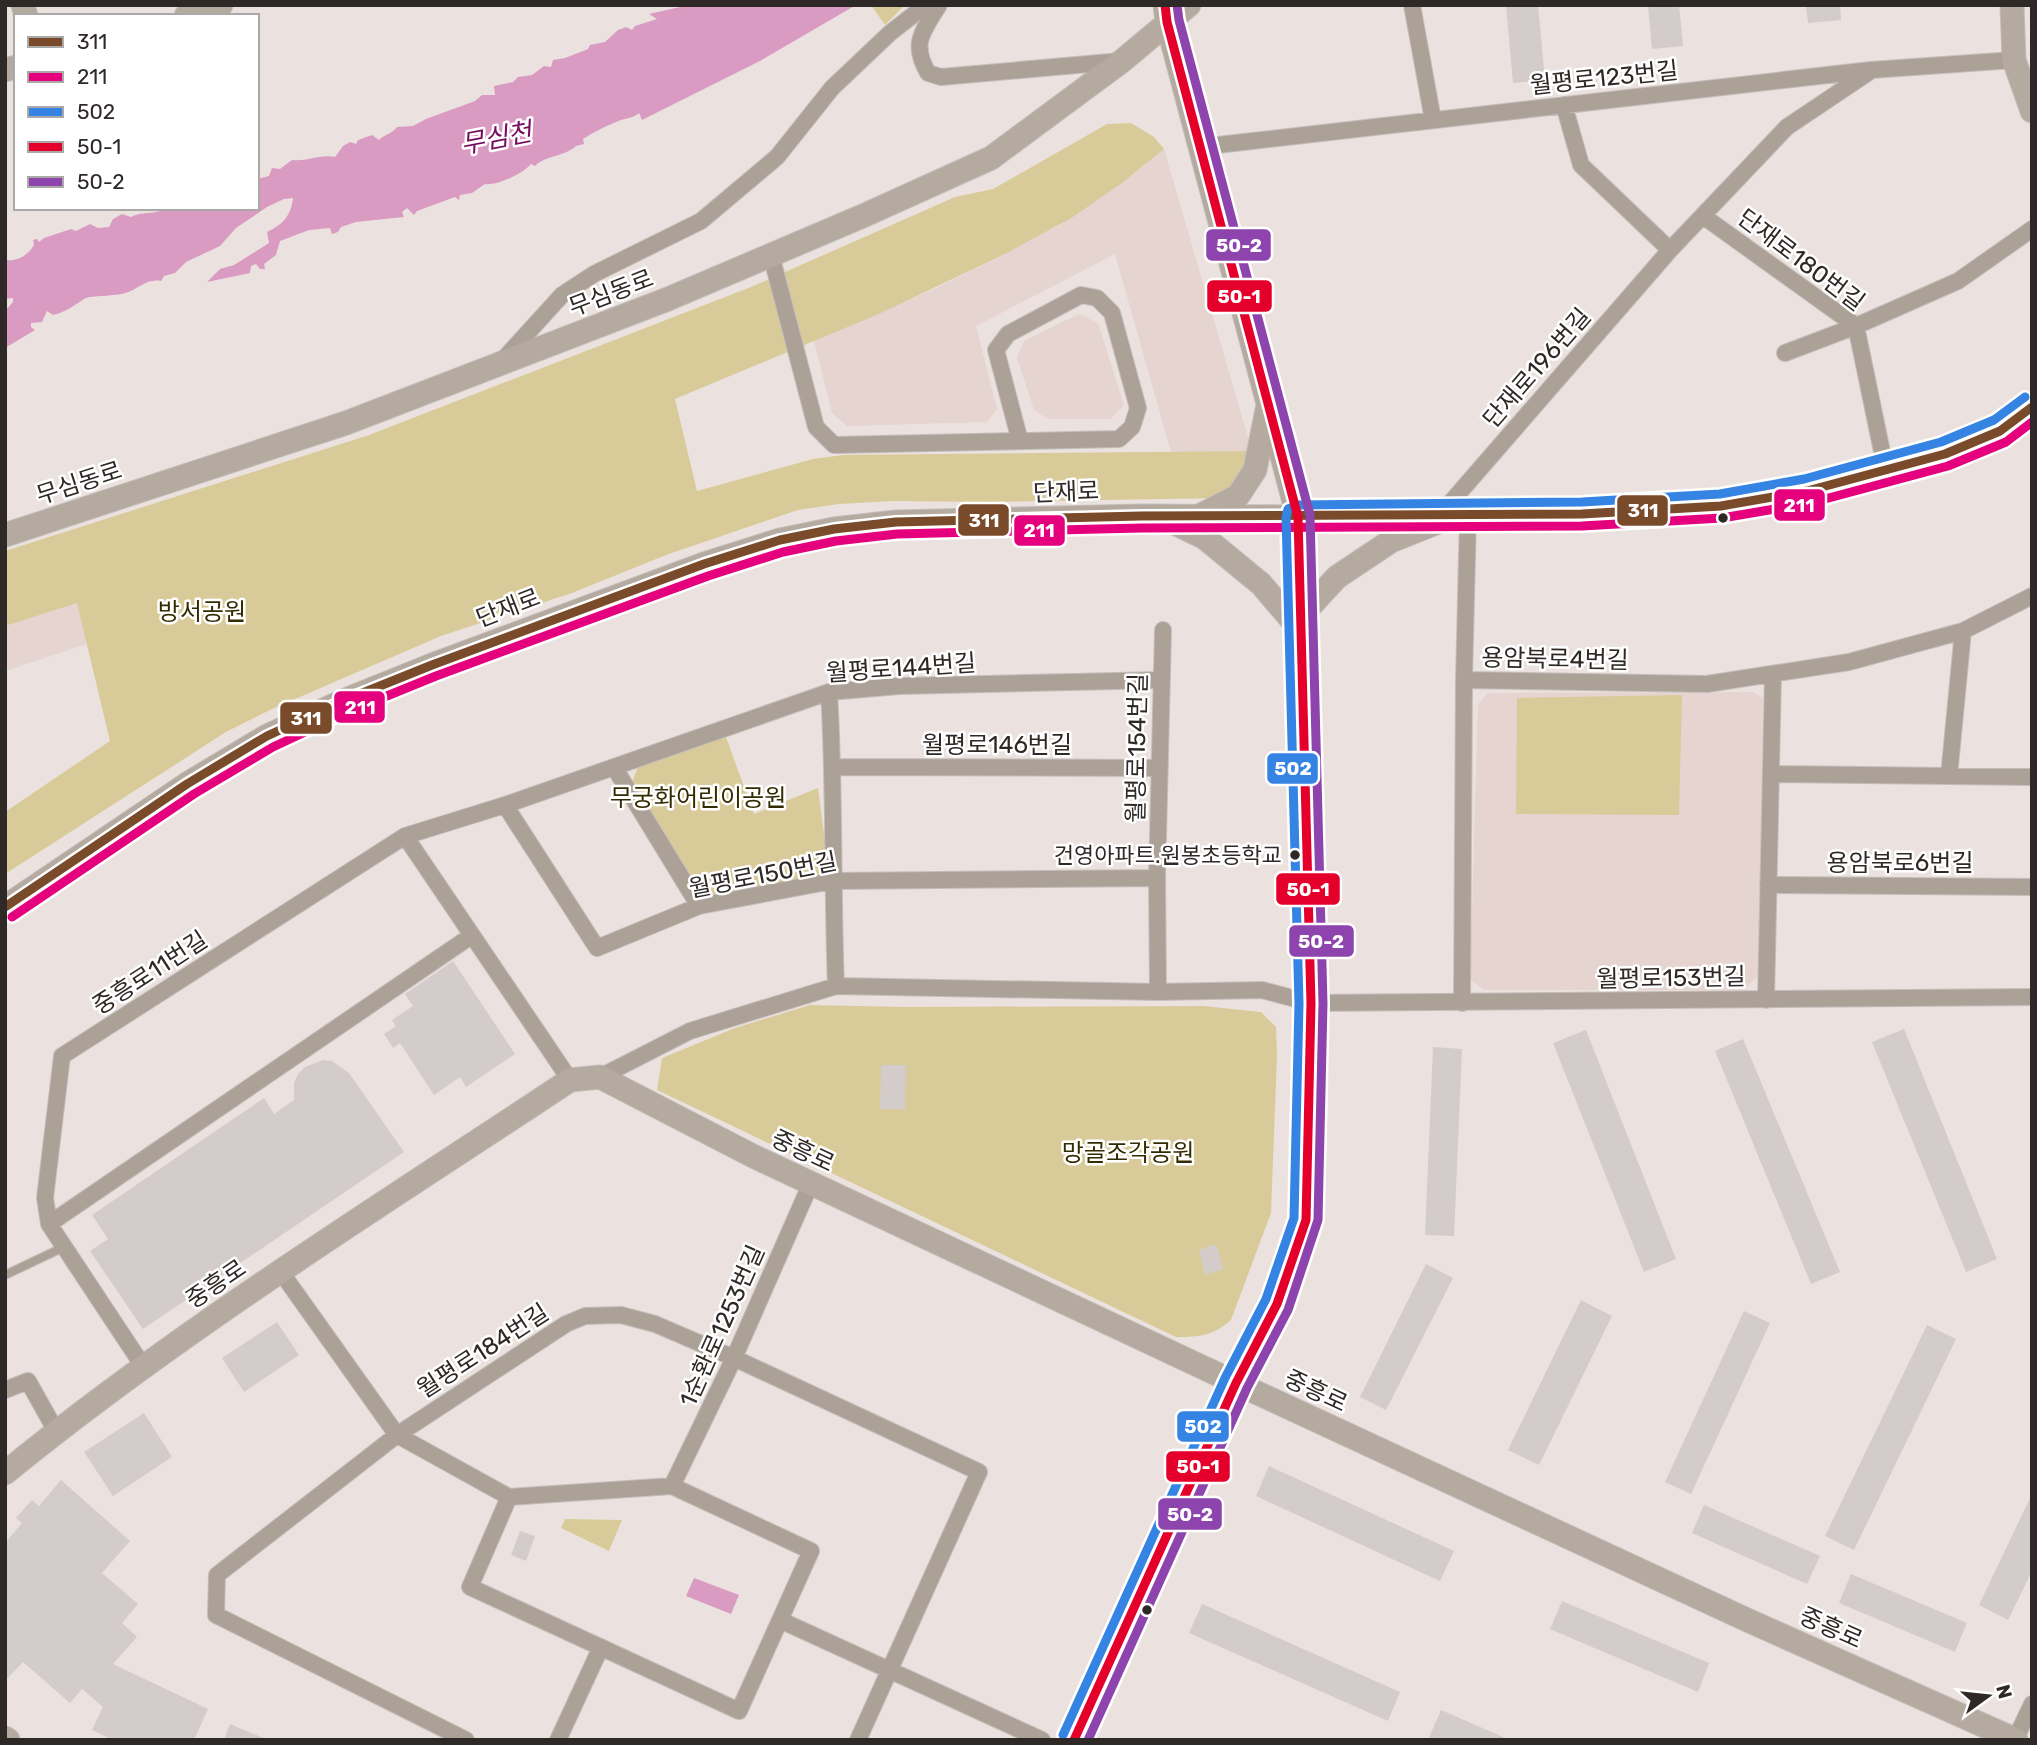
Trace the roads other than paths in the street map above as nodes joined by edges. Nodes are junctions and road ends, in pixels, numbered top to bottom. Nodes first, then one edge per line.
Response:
1 (221, 5) edge
2 (926, 5) edge
3 (939, 5) edge
4 (1189, 5) edge
5 (1412, 5) edge
6 (2012, 5) edge
7 (192, 14) edge
8 (1166, 14) edge
9 (2014, 60) junction
10 (1122, 61) junction
11 (1871, 70) junction
12 (1564, 105) junction
13 (2032, 111) edge
14 (1433, 120) junction
15 (1200, 147) junction
16 (1703, 216) junction
17 (2032, 229) edge
18 (1670, 250) junction
19 (771, 256) junction
20 (1856, 326) junction
21 (1785, 353) dead end
22 (498, 365) junction
23 (1268, 404) junction
24 (2032, 407) edge
25 (1020, 441) junction
26 (1886, 471) junction
27 (1160, 516) junction
28 (1199, 516) junction
29 (1453, 516) junction
30 (1298, 517) junction
31 (5, 536) edge
32 (2032, 596) edge
33 (1301, 624) junction
34 (1163, 630) dead end
35 (1963, 631) junction
36 (1773, 674) junction
37 (1161, 680) junction
38 (1464, 680) junction
39 (829, 692) junction
40 (614, 767) junction
41 (834, 767) junction
42 (1159, 768) junction
43 (1771, 774) junction
44 (1949, 776) junction
45 (2032, 777) edge
46 (505, 805) junction
47 (405, 836) junction
48 (1157, 878) junction
49 (832, 881) junction
50 (1768, 885) junction
51 (2032, 887) edge
52 (699, 906) junction
53 (5, 907) edge
54 (471, 936) junction
55 (836, 986) junction
56 (1158, 992) junction
57 (2032, 997) edge
58 (1766, 1000) junction
59 (1311, 1003) junction
60 (1462, 1003) junction
61 (600, 1077) junction
62 (570, 1080) junction
63 (811, 1183) junction
64 (49, 1224) junction
65 (64, 1247) junction
66 (281, 1272) junction
67 (5, 1275) edge
68 (734, 1358) junction
69 (143, 1366) junction
70 (1236, 1383) junction
71 (5, 1390) edge
72 (56, 1431) junction
73 (397, 1436) junction
74 (5, 1473) edge
75 (672, 1486) junction
76 (509, 1497) junction
77 (780, 1620) junction
78 (601, 1647) junction
79 (890, 1670) junction
80 (2032, 1704) edge
81 (466, 1740) edge
82 (558, 1740) edge
83 (858, 1740) edge
84 (1042, 1740) edge
85 (1074, 1740) edge
86 (2015, 1740) edge

1 - 7 street
2 - 22 street
3 - 10 street
4 - 8 street, 무심동로
5 - 14 street
6 - 9 street
8 - 10 street, 무심동로
8 - 15 street
9 - 11 street, 월평로123번길
9 - 13 street
10 - 19 street, 무심동로
11 - 12 street, 월평로123번길
11 - 16 street, 단재로196번길
12 - 14 street, 월평로123번길
12 - 18 street
14 - 15 street, 월평로123번길
15 - 23 street
16 - 18 street, 단재로196번길
16 - 20 street, 단재로180번길
17 - 20 street
18 - 29 street, 단재로196번길
19 - 22 street, 무심동로
19 - 25 street
20 - 21 street
20 - 26 street, 단재로180번길
22 - 31 street, 무심동로
23 - 28 street
23 - 30 street
24 - 26 street, 단재로
25 - 25 street
26 - 29 street, 단재로
27 - 28 street, 단재로
27 - 33 street
27 - 53 street, 단재로
28 - 30 street, 단재로
29 - 30 street, 단재로
29 - 33 street
29 - 38 street
30 - 33 street
32 - 35 street, 용암북로4번길
33 - 59 street
34 - 37 street, 월평로154번길
35 - 36 street, 용암북로4번길
35 - 44 street
36 - 38 street, 용암북로4번길
36 - 43 street
37 - 39 street, 월평로144번길
37 - 42 street, 월평로154번길
38 - 60 street, 용암북로4번길
39 - 40 street, 월평로144번길
39 - 41 street
40 - 46 street, 월평로144번길
40 - 52 street
41 - 42 street, 월평로146번길
41 - 49 street
42 - 48 street, 월평로154번길
43 - 44 street
43 - 50 street
44 - 45 street
46 - 47 street, 월평로144번길
46 - 52 street, 월평로150번길
47 - 54 street
47 - 64 street, 중흥로11번길
48 - 49 street, 월평로150번길
48 - 56 street, 월평로154번길
49 - 52 street, 월평로150번길
49 - 55 street
50 - 51 street, 용암북로6번길
50 - 58 street
54 - 62 street
54 - 64 street
55 - 56 street, 월평로153번길
55 - 61 street, 월평로153번길
56 - 59 street, 월평로153번길
57 - 58 street, 월평로153번길
58 - 60 street, 월평로153번길
59 - 60 street, 월평로153번길
59 - 70 street
61 - 62 street
61 - 63 street, 중흥로
62 - 66 street, 중흥로
63 - 68 street, 1순환로1253번길
63 - 70 street, 중흥로
64 - 65 street, 중흥로11번길
65 - 67 lane
65 - 69 street, 중흥로11번길
66 - 69 street, 중흥로
66 - 73 street
68 - 73 street, 월평로184번길
68 - 75 street, 1순환로1253번길
68 - 79 street, 월평로184번길
69 - 72 street, 중흥로
70 - 85 street
70 - 86 street, 중흥로
71 - 72 street
72 - 74 street, 중흥로
73 - 76 street
73 - 81 street, 월평로184번길
75 - 76 street
75 - 77 street
76 - 78 street
77 - 78 street
77 - 79 street
78 - 82 street
79 - 83 street, 월평로184번길
79 - 84 street
80 - 86 street

